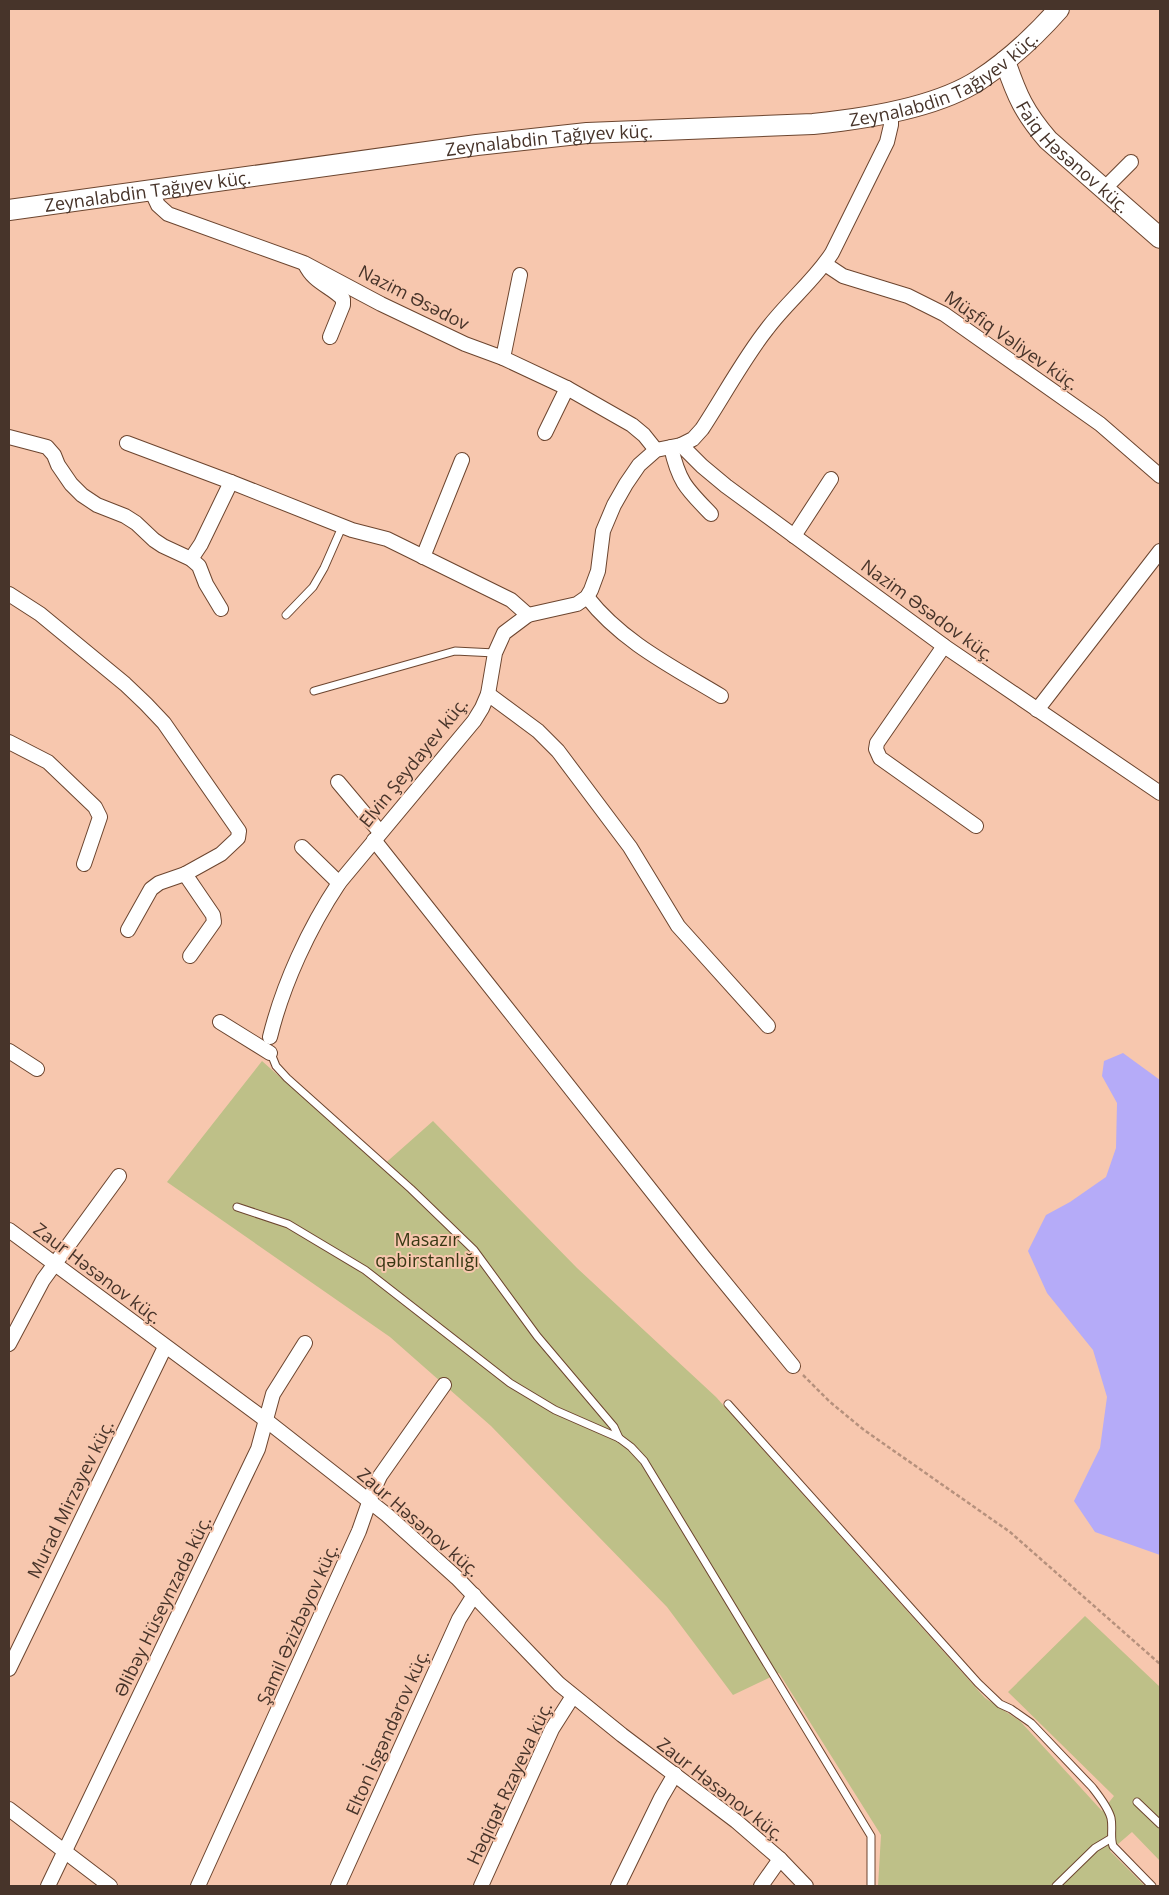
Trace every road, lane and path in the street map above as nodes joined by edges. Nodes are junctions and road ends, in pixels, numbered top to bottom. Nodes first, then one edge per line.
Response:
1 (1059, 9) edge
2 (1005, 61) junction
3 (891, 112) junction
4 (1131, 162) dead end
5 (1104, 189) junction
6 (150, 190) junction
7 (9, 210) edge
8 (1160, 238) edge
9 (304, 263) junction
10 (825, 264) junction
11 (520, 275) dead end
12 (330, 337) dead end
13 (503, 358) junction
14 (567, 388) junction
15 (545, 433) dead end
16 (9, 437) edge
17 (127, 443) dead end
18 (676, 446) junction
19 (656, 450) junction
20 (462, 460) dead end
21 (1160, 476) edge
22 (831, 479) dead end
23 (231, 482) junction
24 (712, 514) dead end
25 (342, 527) junction
26 (794, 536) junction
27 (1160, 551) edge
28 (423, 557) junction
29 (191, 559) junction
30 (9, 594) edge
31 (587, 597) junction
32 (221, 609) dead end
33 (286, 615) dead end
34 (528, 615) junction
35 (944, 646) junction
36 (495, 653) junction
37 (314, 691) dead end
38 (488, 694) junction
39 (722, 696) dead end
40 (1037, 710) junction
41 (9, 742) edge
42 (338, 782) dead end
43 (1160, 793) edge
44 (976, 826) dead end
45 (377, 836) junction
46 (302, 847) dead end
47 (84, 864) dead end
48 (186, 874) junction
49 (338, 883) junction
50 (128, 930) dead end
51 (190, 956) dead end
52 (220, 1022) dead end
53 (768, 1026) dead end
54 (270, 1037) joint
55 (9, 1051) edge
56 (270, 1053) junction
57 (36, 1069) dead end
58 (120, 1176) dead end
59 (237, 1207) dead end
60 (9, 1230) edge
61 (54, 1263) junction
62 (305, 1342) dead end
63 (9, 1344) edge
64 (164, 1347) junction
65 (793, 1366) joint
66 (444, 1385) dead end
67 (728, 1404) dead end
68 (267, 1421) junction
69 (618, 1438) junction
70 (370, 1502) junction
71 (474, 1595) junction
72 (1160, 1664) edge
73 (9, 1668) edge
74 (572, 1696) junction
75 (675, 1774) junction
76 (1137, 1802) dead end
77 (9, 1809) edge
78 (1160, 1824) edge
79 (1110, 1839) junction
80 (64, 1852) junction
81 (780, 1859) junction
82 (48, 1886) edge
83 (110, 1886) edge
84 (198, 1886) edge
85 (338, 1886) edge
86 (481, 1886) edge
87 (618, 1886) edge
88 (761, 1886) edge
89 (806, 1886) edge
90 (870, 1886) edge
91 (1056, 1886) edge
92 (1152, 1886) edge

1 - 2 street, Zeynalabdin Tağıyev küç.
2 - 3 street, Zeynalabdin Tağıyev küç.
2 - 5 street, Faiq Həsənov küç.
3 - 6 street, Zeynalabdin Tağıyev küç.
3 - 10 street
4 - 5 street
5 - 8 street, Faiq Həsənov küç.
6 - 7 street, Zeynalabdin Tağıyev küç.
6 - 9 street, Nazim Əsədov
9 - 12 street
9 - 13 street, Nazim Əsədov
10 - 18 street
10 - 21 street, Müşfiq Vəliyev küç.
11 - 13 street
13 - 14 street, Nazim Əsədov
14 - 15 street
14 - 19 street, Nazim Əsədov
16 - 29 street
17 - 23 street
18 - 19 street
18 - 24 street
18 - 26 street, Nazim Əsədov küç.
19 - 31 street
20 - 28 street
22 - 26 street
23 - 25 street
23 - 29 street
25 - 28 street
25 - 33 lane
26 - 35 street, Nazim Əsədov küç.
27 - 40 street
28 - 34 street
29 - 32 street
30 - 48 street
31 - 34 street, Elvin Şeydayev küç.
31 - 39 street
34 - 36 street, Elvin Şeydayev küç.
35 - 40 street, Nazim Əsədov küç.
35 - 44 street
36 - 37 lane
36 - 38 street, Elvin Şeydayev küç.
38 - 45 street, Elvin Şeydayev küç.
38 - 53 street
40 - 43 street, Nazim Əsədov küç.
41 - 47 street
42 - 45 street
45 - 49 street, Elvin Şeydayev küç.
45 - 65 street
46 - 49 street
48 - 50 street
48 - 51 street
49 - 54 street, Elvin Şeydayev küç.
52 - 56 street
54 - 56 lane
55 - 57 street
56 - 69 lane
58 - 61 street
59 - 69 lane
60 - 61 street, Zaur Həsənov küç.
61 - 63 street
61 - 64 street, Zaur Həsənov küç.
62 - 68 street, Əlibəy Hüseynzadə küç.
64 - 68 street, Zaur Həsənov küç.
64 - 73 street, Murad Mirzəyev küç.
65 - 72 path
66 - 70 street, Şamil Əzizbəyov küç.
67 - 79 lane
68 - 70 street, Zaur Həsənov küç.
68 - 80 street, Əlibəy Hüseynzadə küç.
69 - 90 lane
70 - 71 street, Zaur Həsənov küç.
70 - 84 street, Şamil Əzizbəyov küç.
71 - 74 street, Zaur Həsənov küç.
71 - 85 street, Elton İsgəndərov küç.
74 - 75 street, Zaur Həsənov küç.
74 - 86 street, Həqiqət Rzayeva küç.
75 - 81 street, Zaur Həsənov küç.
75 - 87 street
76 - 78 lane
77 - 80 street
79 - 91 lane
79 - 92 lane
80 - 82 street, Əlibəy Hüseynzadə küç.
80 - 83 street
81 - 88 street
81 - 89 street, Zaur Həsənov küç.

